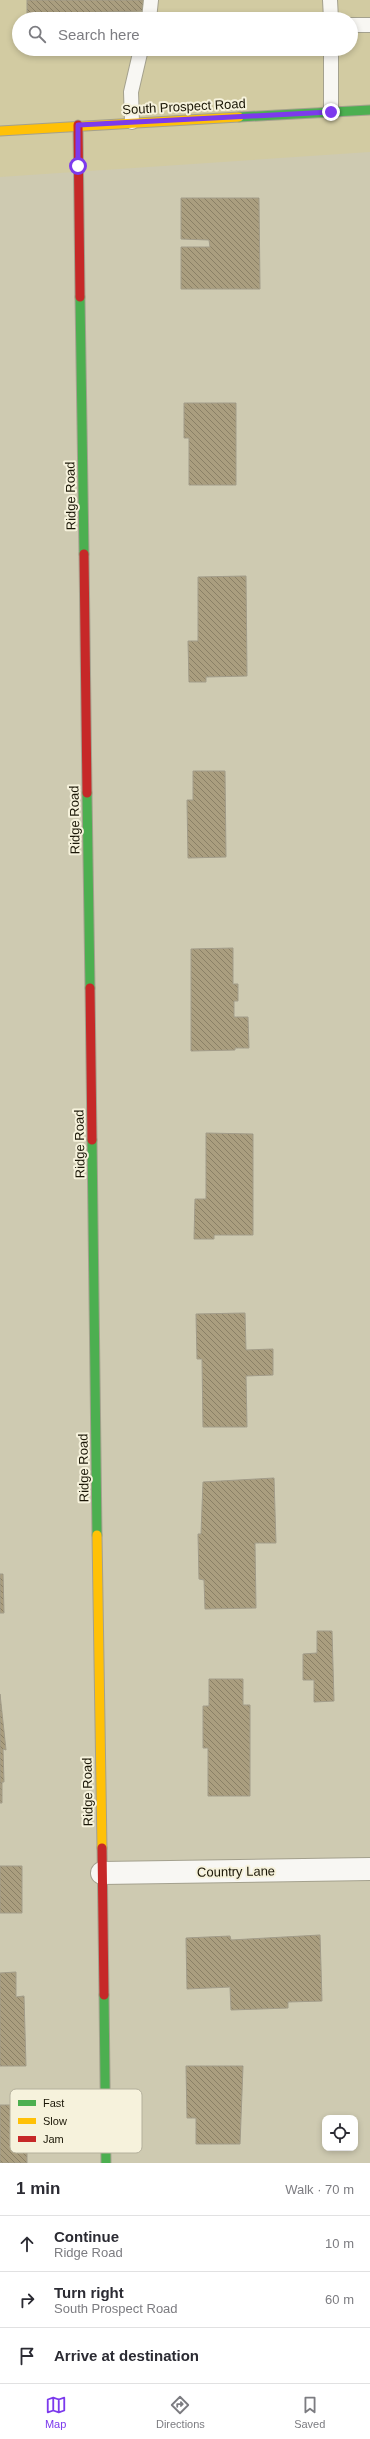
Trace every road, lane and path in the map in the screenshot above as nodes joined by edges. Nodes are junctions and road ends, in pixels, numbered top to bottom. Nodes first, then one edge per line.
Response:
1 (151, 0) edge
2 (330, 0) edge
3 (150, 12) edge
4 (331, 12) edge
5 (358, 25) edge
6 (370, 25) edge
7 (139, 56) edge
8 (331, 56) edge
9 (370, 110) edge
10 (331, 112) junction
11 (132, 122) junction
12 (78, 125) junction
13 (0, 131) edge
14 (370, 1869) edge
15 (102, 1873) junction
16 (105, 2089) edge
17 (106, 2153) edge
18 (106, 2163) edge

1 - 3 lane
2 - 4 lane
5 - 6 lane
7 - 11 lane
8 - 10 lane
9 - 10 street, South Prospect Road
10 - 11 street, South Prospect Road
11 - 12 street, South Prospect Road
12 - 13 street, South Prospect Road
12 - 15 street, Ridge Road
14 - 15 street, Country Lane
15 - 16 street, Ridge Road
17 - 18 street, Ridge Road

